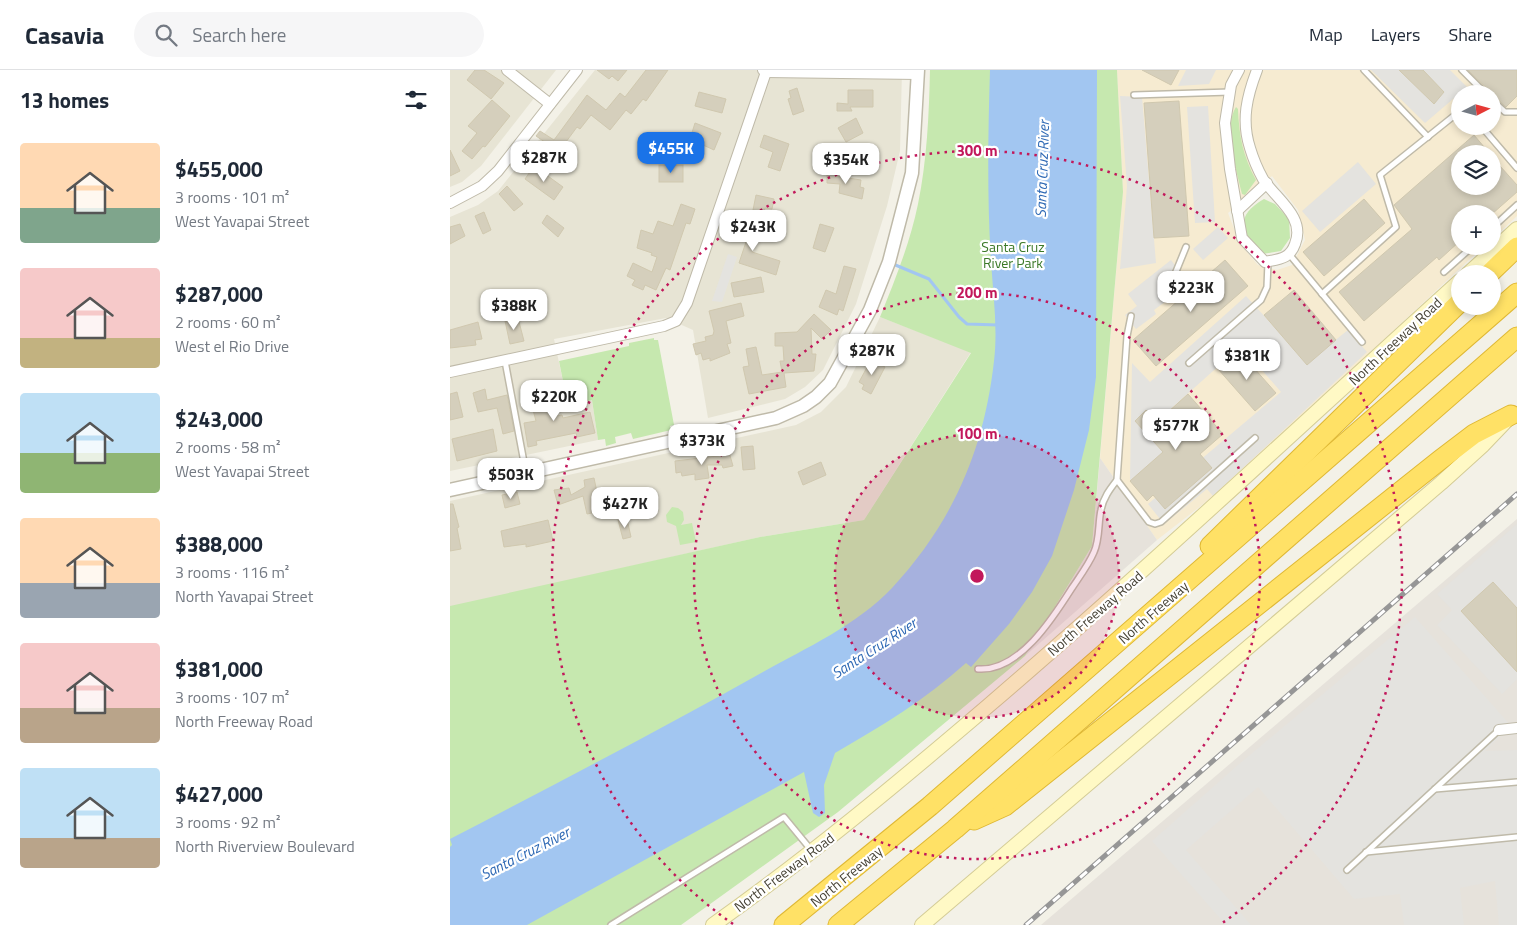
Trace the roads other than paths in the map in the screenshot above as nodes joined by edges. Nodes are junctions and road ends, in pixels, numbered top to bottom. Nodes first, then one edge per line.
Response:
1 (507, 70) edge
2 (577, 70) edge
3 (1239, 70) edge
4 (1257, 70) edge
5 (1364, 70) edge
6 (1462, 70) edge
7 (765, 71) edge
8 (918, 72) edge
9 (1477, 85) edge
10 (1230, 92) junction
11 (1247, 94) junction
12 (1134, 95) dead end
13 (550, 104) junction
14 (1501, 108) edge
15 (1517, 112) edge
16 (1451, 118) edge
17 (1489, 135) edge
18 (1428, 137) junction
19 (1517, 168) edge
20 (1267, 183) junction
21 (450, 203) edge
22 (1517, 205) edge
23 (1237, 211) junction
24 (1501, 220) edge
25 (1517, 229) edge
26 (1186, 247) dead end
27 (1517, 247) edge
28 (1289, 254) junction
29 (1463, 255) edge
30 (1268, 261) junction
31 (1478, 265) edge
32 (1498, 265) edge
33 (1444, 272) dead end
34 (1175, 274) dead end
35 (1451, 289) edge
36 (1322, 294) junction
37 (1517, 294) edge
38 (1451, 311) edge
39 (1131, 316) dead end
40 (1517, 337) edge
41 (1362, 342) dead end
42 (505, 361) junction
43 (1189, 363) dead end
44 (450, 372) edge
45 (1511, 416) joint
46 (1255, 438) dead end
47 (527, 474) junction
48 (1116, 480) junction
49 (450, 490) edge
50 (978, 669) dead end
51 (1055, 697) junction
52 (1517, 728) edge
53 (1499, 730) joint
54 (1517, 782) edge
55 (1434, 790) junction
56 (955, 829) junction
57 (1517, 837) edge
58 (812, 851) junction
59 (1365, 852) junction
60 (1347, 870) dead end
61 (611, 925) edge
62 (713, 925) edge
63 (784, 925) edge
64 (838, 925) edge
65 (922, 925) edge

1 - 13 street
2 - 13 street
3 - 10 street
4 - 11 street
5 - 18 lane
6 - 9 lane
7 - 8 street
7 - 42 street
8 - 47 street
10 - 11 street
10 - 12 lane
10 - 23 street
11 - 20 street
13 - 21 street
14 - 15 lane
16 - 18 lane
17 - 19 lane
18 - 36 lane
20 - 23 street
20 - 28 street
22 - 24 lane
23 - 30 street
25 - 31 main road
26 - 34 lane
27 - 32 highway
28 - 30 street
28 - 36 lane
29 - 33 lane
30 - 43 lane
35 - 58 main road, North Freeway Road
36 - 41 lane
37 - 51 highway, North Freeway
38 - 51 highway
39 - 48 lane
40 - 56 highway
42 - 44 street
42 - 47 lane
45 - 56 highway
45 - 65 main road
46 - 48 lane
47 - 49 street
48 - 50 lane
51 - 63 highway, North Freeway
52 - 53 street
53 - 55 lane
54 - 55 lane
55 - 59 lane
56 - 64 highway
57 - 59 lane
58 - 61 lane
58 - 62 main road, North Freeway Road
59 - 60 lane

